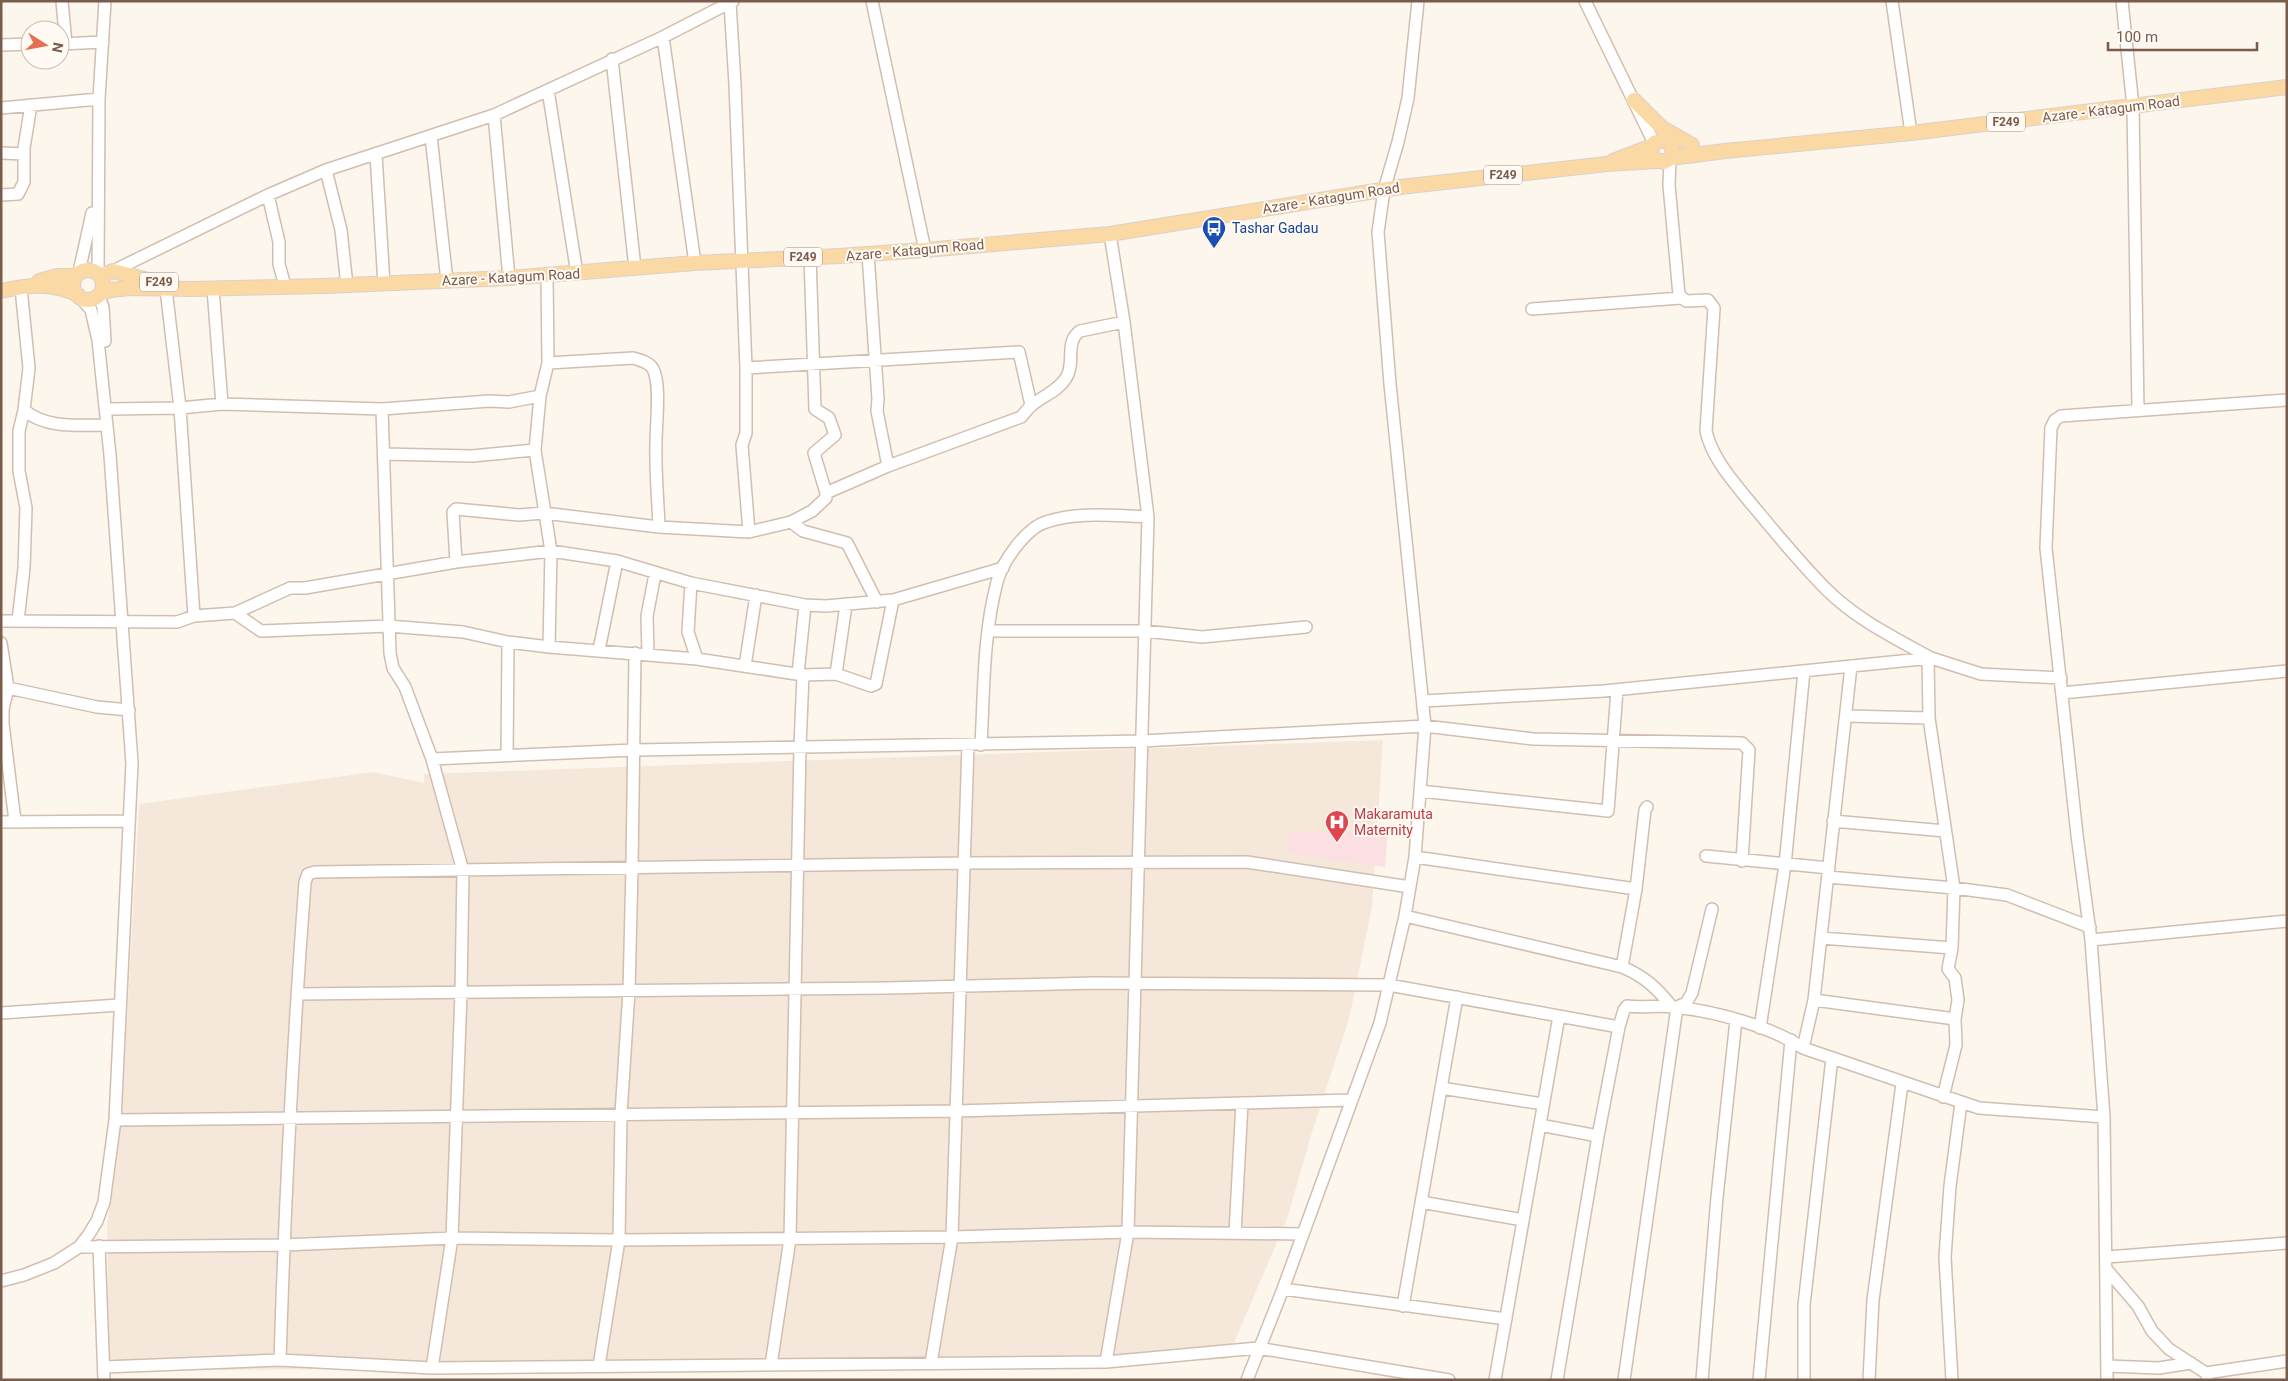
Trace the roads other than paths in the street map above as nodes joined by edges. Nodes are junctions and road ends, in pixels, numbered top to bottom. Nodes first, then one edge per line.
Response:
1 (62, 1) edge
2 (105, 1) edge
3 (872, 1) edge
4 (1418, 1) edge
5 (1585, 1) edge
6 (1892, 1) edge
7 (2122, 1) edge
8 (731, 2) edge
9 (62, 20) edge
10 (663, 37) junction
11 (103, 42) junction
12 (20, 44) edge
13 (70, 44) edge
14 (1, 45) edge
15 (612, 60) junction
16 (2287, 87) edge
17 (548, 90) junction
18 (99, 99) junction
19 (1634, 100) junction
20 (31, 105) junction
21 (2133, 107) junction
22 (1, 108) edge
23 (494, 115) junction
24 (1911, 133) junction
25 (431, 136) junction
26 (1670, 143) junction
27 (1653, 144) junction
28 (1692, 145) junction
29 (1726, 151) junction
30 (1, 153) edge
31 (24, 154) junction
32 (376, 154) junction
33 (1664, 160) junction
34 (1607, 164) junction
35 (326, 170) junction
36 (97, 182) junction
37 (1384, 190) junction
38 (1, 195) edge
39 (268, 195) junction
40 (1110, 234) junction
41 (925, 250) junction
42 (868, 254) junction
43 (810, 256) junction
44 (742, 260) junction
45 (694, 263) junction
46 (635, 268) junction
47 (77, 274) junction
48 (104, 274) junction
49 (577, 274) junction
50 (547, 276) junction
51 (509, 278) junction
52 (447, 281) junction
53 (384, 284) junction
54 (285, 286) junction
55 (347, 286) junction
56 (22, 288) junction
57 (216, 288) junction
58 (166, 289) junction
59 (1, 291) edge
60 (99, 295) junction
61 (79, 297) junction
62 (1681, 298) junction
63 (1532, 309) dead end
64 (1124, 322) junction
65 (874, 360) junction
66 (548, 363) junction
67 (814, 364) junction
68 (746, 368) junction
69 (540, 396) junction
70 (2287, 400) edge
71 (222, 404) junction
72 (1032, 405) junction
73 (180, 408) junction
74 (110, 409) junction
75 (24, 410) junction
76 (382, 410) junction
77 (2138, 410) junction
78 (106, 425) junction
79 (535, 450) junction
80 (384, 454) junction
81 (110, 455) junction
82 (888, 466) junction
83 (826, 493) junction
84 (544, 513) junction
85 (1148, 517) junction
86 (791, 522) junction
87 (659, 527) junction
88 (749, 532) junction
89 (551, 551) junction
90 (456, 562) junction
91 (617, 562) junction
92 (1003, 568) junction
93 (388, 573) junction
94 (655, 574) junction
95 (691, 583) junction
96 (756, 595) junction
97 (893, 600) junction
98 (876, 602) junction
99 (805, 605) junction
100 (846, 605) junction
101 (235, 613) junction
102 (194, 616) junction
103 (1, 620) edge
104 (18, 621) junction
105 (123, 621) junction
106 (389, 626) junction
107 (1306, 627) dead end
108 (988, 631) junction
109 (1145, 631) junction
110 (508, 642) junction
111 (1, 643) edge
112 (549, 646) junction
113 (599, 650) junction
114 (635, 653) junction
115 (648, 654) junction
116 (1930, 658) junction
117 (697, 659) junction
118 (745, 666) junction
119 (1851, 666) junction
120 (1804, 671) junction
121 (2287, 671) edge
122 (836, 674) junction
123 (801, 675) junction
124 (2060, 678) junction
125 (8, 688) junction
126 (1617, 690) junction
127 (2062, 693) junction
128 (1424, 701) junction
129 (129, 710) junction
130 (1846, 716) junction
131 (1930, 718) junction
132 (1425, 726) junction
133 (1142, 740) junction
134 (1613, 741) junction
135 (968, 745) junction
136 (982, 745) junction
137 (800, 747) junction
138 (634, 750) junction
139 (507, 756) junction
140 (432, 759) junction
141 (1420, 791) junction
142 (1647, 807) dead end
143 (15, 821) junction
144 (129, 821) junction
145 (1833, 821) junction
146 (1, 822) edge
147 (1945, 831) junction
148 (1706, 856) dead end
149 (1415, 857) junction
150 (1742, 861) junction
151 (1139, 862) junction
152 (964, 863) junction
153 (798, 865) junction
154 (1785, 865) junction
155 (632, 868) junction
156 (462, 871) junction
157 (1829, 873) junction
158 (1410, 888) junction
159 (1954, 888) junction
160 (1636, 889) junction
161 (1712, 909) dead end
162 (1405, 916) junction
163 (2287, 921) edge
164 (2090, 927) junction
165 (1821, 938) junction
166 (2091, 940) junction
167 (1952, 948) junction
168 (1622, 967) junction
169 (1135, 984) junction
170 (1389, 984) junction
171 (960, 987) junction
172 (794, 989) junction
173 (629, 991) junction
174 (461, 993) junction
175 (297, 994) junction
176 (1457, 997) junction
177 (1814, 1000) junction
178 (119, 1005) junction
179 (1675, 1007) junction
180 (1, 1013) edge
181 (1559, 1016) junction
182 (1955, 1019) junction
183 (1736, 1020) junction
184 (1619, 1028) junction
185 (1760, 1028) junction
186 (1791, 1040) junction
187 (1803, 1048) junction
188 (1832, 1058) junction
189 (1902, 1084) junction
190 (1441, 1088) junction
191 (1943, 1097) junction
192 (1351, 1100) junction
193 (1242, 1103) junction
194 (1961, 1103) junction
195 (1543, 1104) junction
196 (1132, 1106) junction
197 (956, 1111) junction
198 (792, 1113) junction
199 (621, 1114) junction
200 (456, 1117) junction
201 (2104, 1117) junction
202 (291, 1118) junction
203 (115, 1120) junction
204 (1540, 1125) junction
205 (1598, 1136) junction
206 (1421, 1202) junction
207 (1523, 1220) junction
208 (1128, 1232) junction
209 (1235, 1233) junction
210 (1303, 1234) junction
211 (952, 1237) junction
212 (452, 1238) junction
213 (790, 1239) junction
214 (619, 1240) junction
215 (2287, 1243) edge
216 (283, 1245) junction
217 (99, 1246) junction
218 (79, 1247) junction
219 (2107, 1256) junction
220 (2107, 1270) junction
221 (1, 1281) edge
222 (1283, 1288) junction
223 (1403, 1306) junction
224 (1506, 1318) junction
225 (1258, 1348) junction
226 (280, 1360) junction
227 (2287, 1361) edge
228 (1106, 1362) junction
229 (931, 1363) junction
230 (2191, 1363) junction
231 (771, 1365) junction
232 (599, 1366) junction
233 (2107, 1366) junction
234 (104, 1367) junction
235 (432, 1368) junction
236 (1400, 1376) edge
237 (2207, 1376) edge
238 (104, 1380) edge
239 (1247, 1380) edge
240 (1449, 1380) edge
241 (1495, 1380) edge
242 (1557, 1380) edge
243 (1624, 1380) edge
244 (1702, 1380) edge
245 (1759, 1380) edge
246 (1804, 1380) edge
247 (1869, 1380) edge
248 (1952, 1380) edge
249 (2107, 1380) edge

1 - 9 street
2 - 11 street
3 - 41 street
4 - 37 street
5 - 19 street
6 - 24 street
7 - 21 street
8 - 10 street
8 - 44 street
10 - 15 street
10 - 45 street
11 - 13 street
11 - 18 street
12 - 14 street
15 - 17 street
15 - 46 street
16 - 21 main road, Azare - Katagum Road / F249
17 - 23 street
17 - 49 street
18 - 20 street
18 - 36 street
19 - 27 street
19 - 28 main road
20 - 22 street
20 - 31 street
21 - 24 main road, Azare - Katagum Road / F249
21 - 77 street
23 - 25 street
23 - 51 street
24 - 29 main road, Azare - Katagum Road / F249
25 - 32 street
25 - 52 street
26 - 27 main road, Azare - Katagum Road / F249
26 - 28 main road, Azare - Katagum Road / F249
26 - 33 main road
27 - 33 main road
27 - 34 main road, Azare - Katagum Road / F249
28 - 29 main road, Azare - Katagum Road / F249
29 - 33 main road, Azare - Katagum Road / F249
30 - 31 street
31 - 38 street
32 - 35 street
32 - 53 street
33 - 34 main road, Azare - Katagum Road / F249
33 - 62 street
34 - 37 main road, Azare - Katagum Road / F249
35 - 39 street
35 - 55 street
36 - 47 street
36 - 48 street
37 - 40 main road, Azare - Katagum Road / F249
37 - 128 street
39 - 48 street
39 - 54 street
40 - 41 main road, Azare - Katagum Road / F249
40 - 64 street
41 - 42 main road, Azare - Katagum Road / F249
42 - 43 main road, Azare - Katagum Road / F249
42 - 65 street
43 - 44 main road, Azare - Katagum Road / F249
43 - 67 street
44 - 45 main road, Azare - Katagum Road / F249
44 - 68 street
45 - 46 main road, Azare - Katagum Road / F249
46 - 49 main road, Azare - Katagum Road / F249
47 - 48 main road, Azare - Katagum Road / F249
47 - 59 main road, Azare - Katagum Road / F249
47 - 61 main road
48 - 57 main road, Azare - Katagum Road / F249
48 - 60 main road
49 - 50 main road, Azare - Katagum Road / F249
50 - 51 main road, Azare - Katagum Road / F249
50 - 66 street
51 - 52 main road, Azare - Katagum Road / F249
52 - 53 main road, Azare - Katagum Road / F249
53 - 55 main road, Azare - Katagum Road / F249
54 - 55 main road, Azare - Katagum Road / F249
54 - 57 main road, Azare - Katagum Road / F249
56 - 59 main road, Azare - Katagum Road / F249
56 - 61 main road, Azare - Katagum Road / F249
56 - 75 street
57 - 58 main road, Azare - Katagum Road / F249
57 - 71 street
58 - 60 main road, Azare - Katagum Road / F249
58 - 73 street
60 - 61 main road, Azare - Katagum Road / F249
60 - 74 street
61 - 78 street
62 - 63 street
62 - 116 street
64 - 72 street
64 - 85 street
65 - 67 street
65 - 72 street
65 - 82 street
66 - 69 street
66 - 87 street
67 - 68 street
67 - 83 street
68 - 88 street
69 - 76 street
69 - 79 street
70 - 77 street
71 - 73 street
71 - 76 street
72 - 82 street
73 - 74 street
73 - 102 street
74 - 81 street
75 - 78 street
75 - 104 street
76 - 80 street
77 - 124 street
78 - 81 street
79 - 80 street
79 - 84 street
80 - 93 street
81 - 105 street
82 - 83 street
83 - 86 street
84 - 87 street
84 - 89 street
84 - 90 street
85 - 92 street
85 - 109 street
86 - 88 street
86 - 98 street
87 - 88 street
89 - 90 street
89 - 91 street
89 - 112 street
90 - 93 street
91 - 94 street
91 - 113 street
92 - 97 street
92 - 108 street
93 - 101 street
93 - 106 street
94 - 95 street
94 - 115 street
95 - 96 street
95 - 117 street
96 - 99 street
96 - 118 street
97 - 98 street
97 - 122 street
98 - 100 street
99 - 100 street
99 - 123 street
100 - 122 street
101 - 102 street
101 - 106 street
102 - 105 street
103 - 104 street
104 - 105 street
105 - 129 street
106 - 110 street
106 - 140 street
107 - 109 street
108 - 109 street
108 - 136 street
109 - 133 street
110 - 112 street
110 - 139 street
111 - 125 street
112 - 113 street
113 - 114 street
114 - 115 street
114 - 138 street
115 - 117 street
116 - 119 street
116 - 124 street
116 - 131 street
117 - 118 street
118 - 123 street
119 - 120 street
119 - 130 street
120 - 126 street
120 - 154 street
121 - 127 street
122 - 123 street
123 - 137 street
124 - 127 street
125 - 129 street
125 - 143 street
126 - 128 street
126 - 134 street
127 - 164 street
128 - 132 street
129 - 144 street
130 - 131 street
130 - 145 street
131 - 147 street
132 - 133 street
132 - 134 street
132 - 141 street
133 - 136 street
133 - 151 street
134 - 141 street
134 - 150 street
135 - 136 street
135 - 137 street
135 - 152 street
137 - 138 street
137 - 153 street
138 - 139 street
138 - 155 street
139 - 140 street
140 - 156 street
141 - 149 street
142 - 160 street
143 - 144 street
143 - 146 street
144 - 178 street
145 - 147 street
145 - 157 street
147 - 159 street
148 - 150 street
149 - 158 street
149 - 160 street
150 - 154 street
151 - 152 street
151 - 158 street
151 - 169 street
152 - 153 street
152 - 171 street
153 - 155 street
153 - 172 street
154 - 157 street
154 - 185 street
155 - 156 street
155 - 173 street
156 - 174 street
156 - 175 street
157 - 159 street
157 - 165 street
158 - 162 street
159 - 164 street
159 - 167 street
160 - 168 street
161 - 179 street
162 - 168 street
162 - 170 street
163 - 166 street
164 - 166 street
165 - 167 street
165 - 177 street
166 - 201 street
167 - 182 street
168 - 179 street
169 - 170 street
169 - 171 street
169 - 196 street
170 - 176 street
170 - 192 street
171 - 172 street
171 - 197 street
172 - 173 street
172 - 198 street
173 - 174 street
173 - 199 street
174 - 175 street
174 - 200 street
175 - 202 street
176 - 181 street
176 - 190 street
177 - 182 street
177 - 187 street
178 - 180 street
178 - 203 street
179 - 183 street
179 - 184 street
179 - 243 street
181 - 184 street
181 - 195 street
182 - 191 street
183 - 185 street
183 - 244 street
184 - 205 street
185 - 186 street
186 - 187 street
186 - 245 street
187 - 188 street
188 - 189 street
188 - 246 street
189 - 191 street
189 - 247 street
190 - 195 street
190 - 206 street
191 - 194 street
192 - 193 street
192 - 210 street
193 - 196 street
193 - 209 street
194 - 201 street
194 - 248 street
195 - 204 street
196 - 197 street
196 - 208 street
197 - 198 street
197 - 211 street
198 - 199 street
198 - 213 street
199 - 200 street
199 - 214 street
200 - 202 street
200 - 212 street
201 - 219 street
202 - 203 street
202 - 216 street
203 - 218 street
204 - 205 street
204 - 207 street
205 - 242 street
206 - 207 street
206 - 223 street
207 - 224 street
208 - 209 street
208 - 211 street
208 - 228 street
209 - 210 street
210 - 222 street
211 - 213 street
211 - 229 street
212 - 214 street
212 - 216 street
212 - 235 street
213 - 214 street
213 - 231 street
214 - 232 street
215 - 219 street
216 - 217 street
216 - 226 street
217 - 218 street
217 - 234 street
218 - 221 street
219 - 220 street
220 - 230 street
220 - 233 street
222 - 223 street
222 - 225 street
223 - 224 street
224 - 241 street
225 - 228 street
225 - 236 street
225 - 239 street
226 - 234 street
226 - 235 street
227 - 237 street
228 - 229 street
229 - 231 street
230 - 233 street
230 - 237 street
231 - 232 street
232 - 235 street
233 - 249 street
234 - 238 street
236 - 240 street

